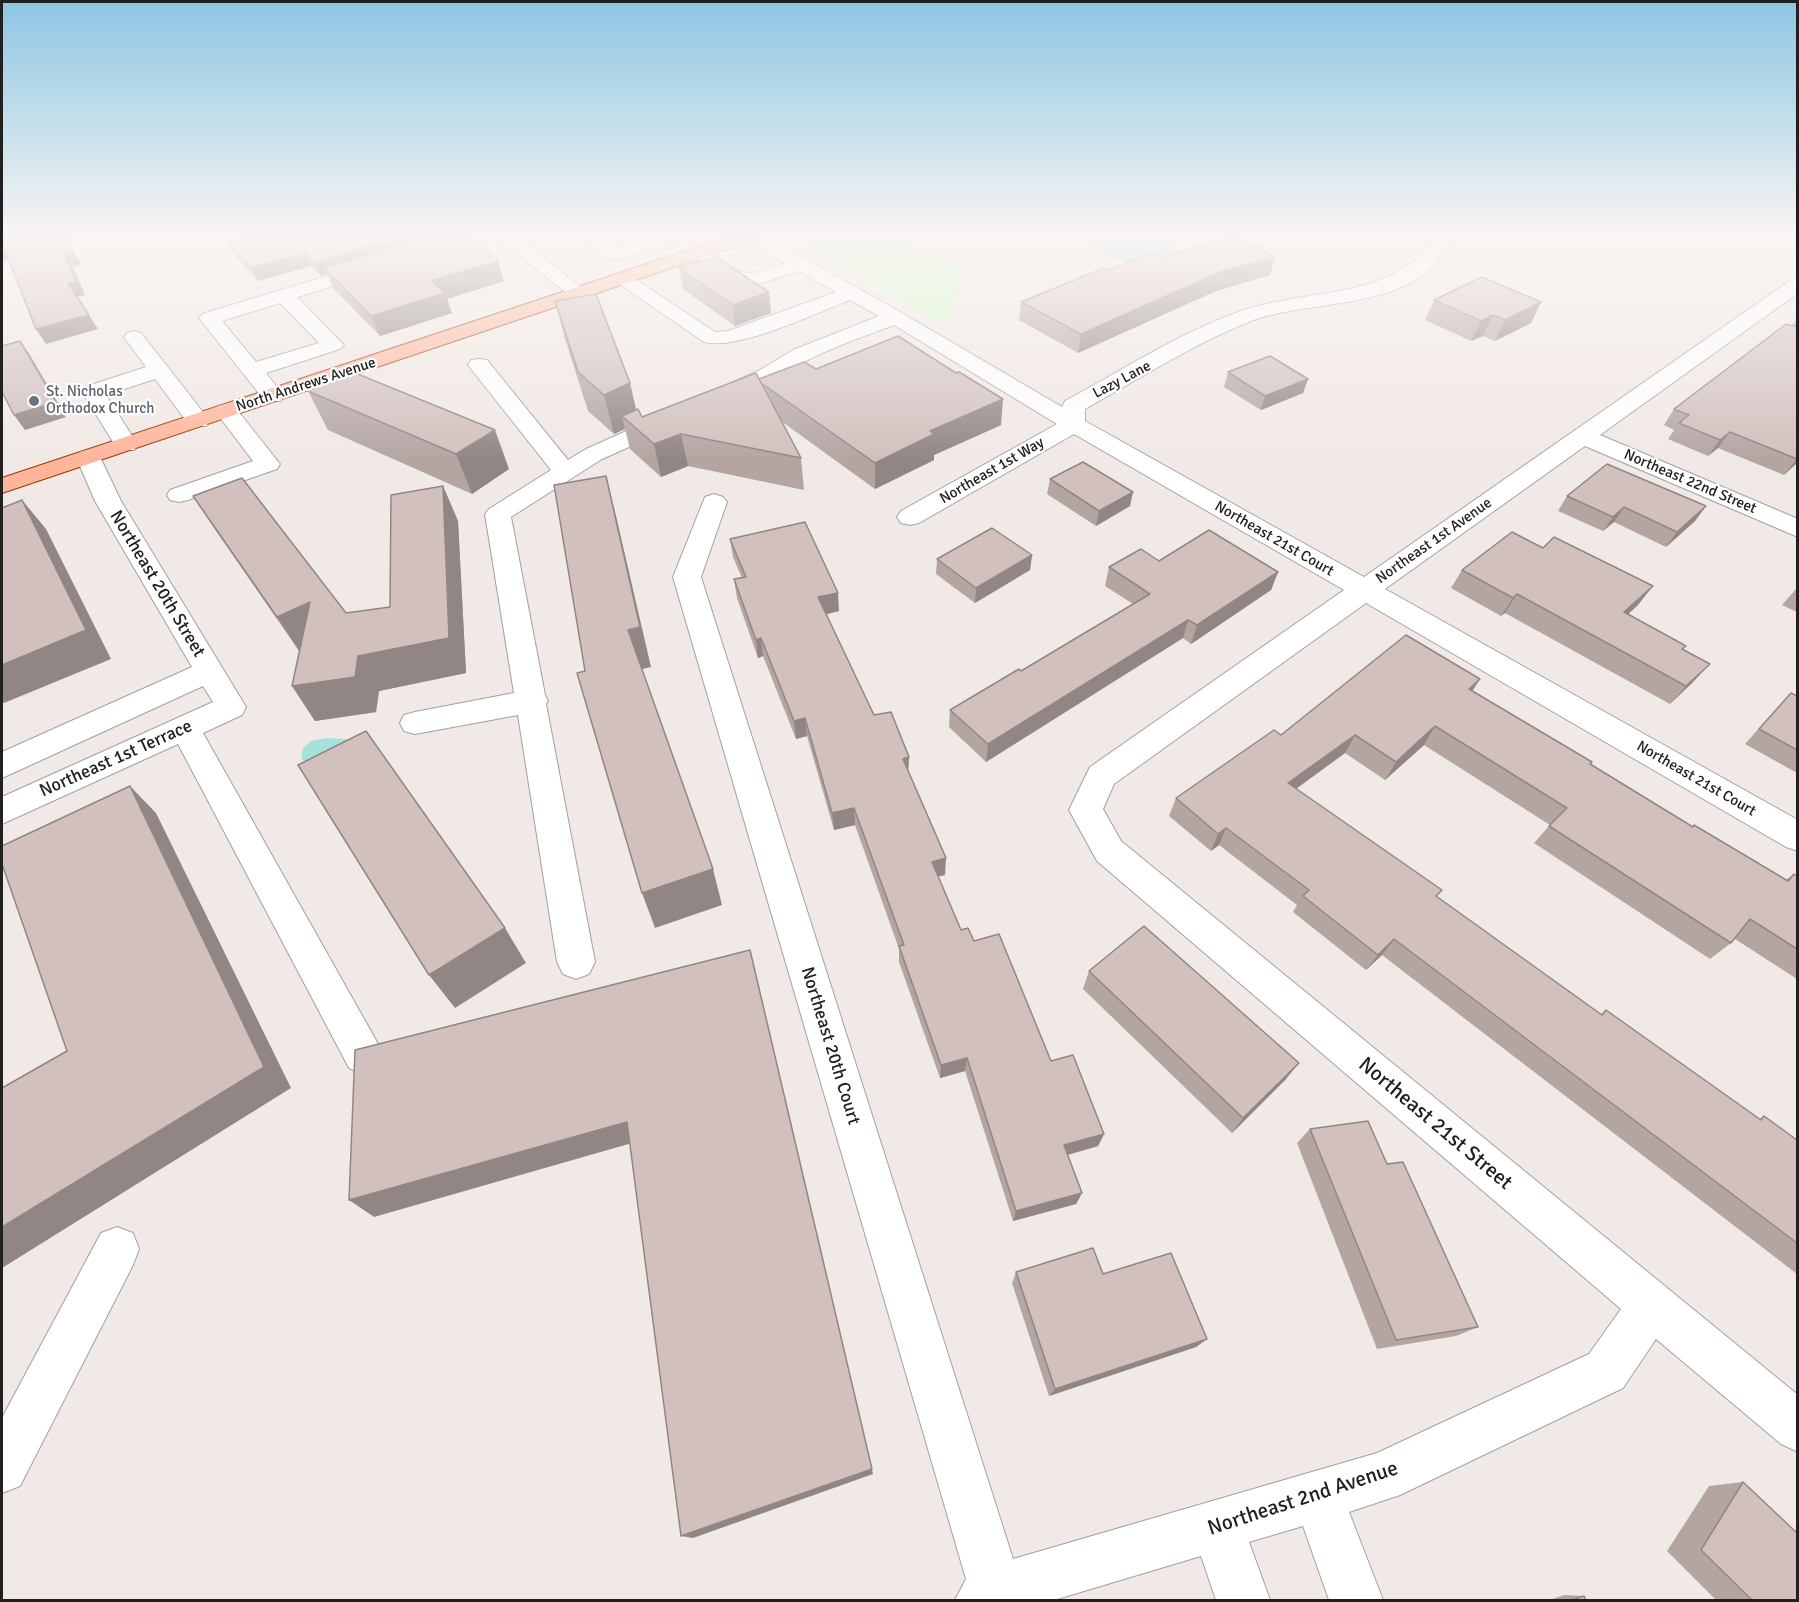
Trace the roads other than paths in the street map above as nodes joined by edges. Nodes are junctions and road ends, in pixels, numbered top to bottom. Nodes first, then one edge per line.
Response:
1 (230, 312) edge
2 (301, 312) edge
3 (523, 312) edge
4 (671, 312) edge
5 (800, 312) edge
6 (885, 312) edge
7 (1260, 312) edge
8 (1769, 312) edge
9 (895, 317) junction
10 (134, 337) dead end
11 (479, 365) dead end
12 (159, 370) junction
13 (253, 370) junction
14 (273, 396) junction
15 (714, 400) edge
16 (692, 410) edge
17 (226, 411) junction
18 (198, 421) junction
19 (1074, 424) junction
20 (1583, 436) junction
21 (126, 445) junction
22 (88, 457) junction
23 (565, 471) junction
24 (2, 486) edge
25 (179, 495) dead end
26 (714, 502) dead end
27 (909, 517) dead end
28 (1797, 529) edge
29 (1364, 590) junction
30 (209, 671) junction
31 (533, 701) junction
32 (231, 708) joint
33 (415, 723) dead end
34 (185, 728) junction
35 (2, 766) edge
36 (1086, 810) joint
37 (2, 811) edge
38 (1797, 837) edge
39 (576, 962) dead end
40 (363, 1055) edge
41 (117, 1249) dead end
42 (1651, 1306) junction
43 (1797, 1427) edge
44 (2, 1468) edge
45 (1318, 1497) junction
46 (1217, 1527) junction
47 (989, 1596) edge
48 (1243, 1600) edge
49 (1356, 1600) edge

1 - 13 street
2 - 13 street
3 - 14 main road, North Andrews Avenue
4 - 5 street
6 - 9 street, Northeast 21st Court
7 - 19 street, Lazy Lane
8 - 20 street, Northeast 1st Avenue
9 - 15 street
9 - 19 street, Northeast 21st Court
10 - 12 street
11 - 23 street
12 - 18 street
12 - 21 street
13 - 14 street
14 - 17 main road, North Andrews Avenue
16 - 23 street
17 - 18 main road, North Andrews Avenue
17 - 25 street
18 - 21 main road, North Andrews Avenue
19 - 27 street, Northeast 1st Way
19 - 29 street, Northeast 21st Court
20 - 28 street, Northeast 22nd Street
20 - 29 street, Northeast 1st Avenue
21 - 22 main road, North Andrews Avenue
22 - 24 main road, North Andrews Avenue
22 - 30 street, Northeast 20th Street
23 - 31 street
26 - 47 street, Northeast 20th Court
29 - 36 street, Northeast 1st Avenue
29 - 38 street, Northeast 21st Court
30 - 32 street, Northeast 20th Street
30 - 35 street
31 - 33 street
31 - 39 street
32 - 34 street, Northeast 1st Terrace
34 - 37 street, Northeast 1st Terrace
34 - 40 street
36 - 42 street, Northeast 21st Street
41 - 44 street
42 - 43 street, Northeast 21st Street
42 - 45 street, Northeast 2nd Avenue
45 - 46 street, Northeast 2nd Avenue
45 - 49 street
46 - 47 street, Northeast 2nd Avenue
46 - 48 street

